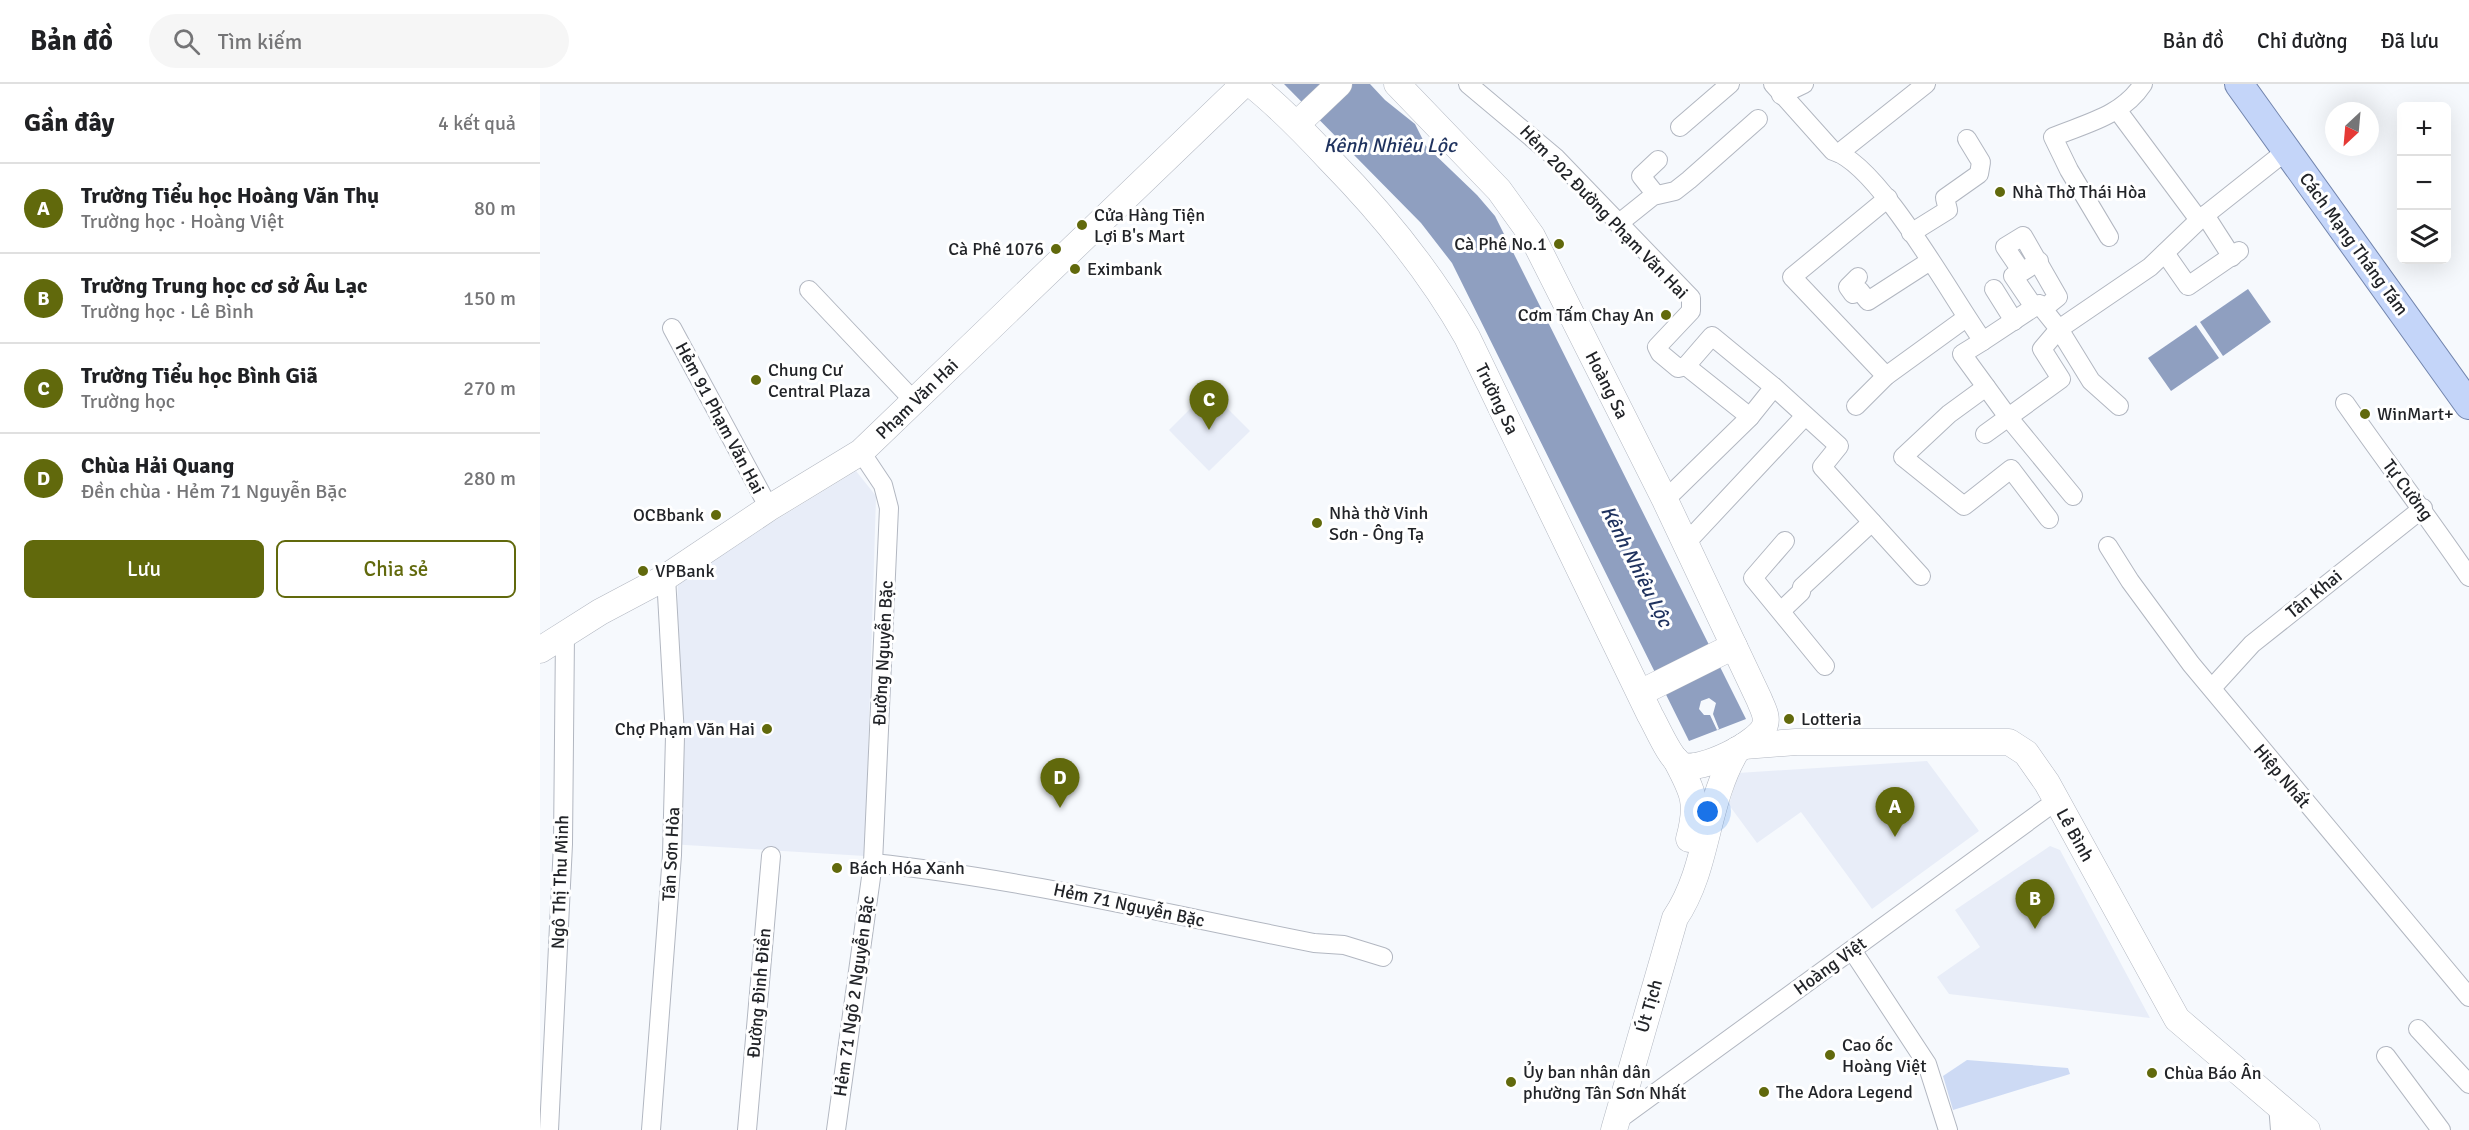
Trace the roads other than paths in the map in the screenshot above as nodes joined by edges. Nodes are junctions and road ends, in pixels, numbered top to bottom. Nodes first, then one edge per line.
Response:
1 (1244, 84) edge
2 (1251, 84) edge
3 (1339, 84) edge
4 (1397, 84) edge
5 (1468, 84) edge
6 (1730, 84) edge
7 (1804, 84) edge
8 (1926, 84) edge
9 (2143, 84) edge
10 (2239, 84) edge
11 (1777, 90) edge
12 (2118, 111) junction
13 (1758, 119) dead end
14 (1301, 120) junction
15 (1680, 126) dead end
16 (1967, 139) dead end
17 (2286, 151) junction
18 (1839, 153) junction
19 (1658, 160) dead end
20 (1653, 196) junction
21 (1888, 198) junction
22 (2202, 217) junction
23 (1618, 224) junction
24 (1911, 233) junction
25 (2109, 237) dead end
26 (2165, 253) junction
27 (1929, 261) junction
28 (2039, 261) dead end
29 (2013, 276) dead end
30 (1858, 277) dead end
31 (1994, 289) dead end
32 (809, 290) dead end
33 (2038, 308) junction
34 (1966, 318) junction
35 (2014, 321) junction
36 (672, 328) dead end
37 (2059, 329) junction
38 (1983, 341) junction
39 (1686, 366) junction
40 (1886, 376) junction
41 (1774, 387) junction
42 (1986, 387) junction
43 (2466, 393) edge
44 (914, 401) junction
45 (2345, 403) dead end
46 (1856, 406) dead end
47 (2119, 406) dead end
48 (1805, 416) junction
49 (1750, 417) junction
50 (2007, 417) junction
51 (1985, 434) dead end
52 (861, 452) junction
53 (2073, 496) dead end
54 (1665, 500) junction
55 (769, 508) junction
56 (2423, 508) junction
57 (2049, 519) dead end
58 (1872, 522) junction
59 (1785, 541) dead end
60 (1686, 543) junction
61 (2108, 546) dead end
62 (1921, 576) dead end
63 (666, 577) junction
64 (2469, 577) edge
65 (1782, 610) junction
66 (565, 634) junction
67 (1728, 649) junction
68 (540, 650) edge
69 (1824, 666) dead end
70 (2212, 688) junction
71 (1645, 690) junction
72 (1767, 719) junction
73 (1796, 742) junction
74 (1741, 748) junction
75 (1676, 760) junction
76 (2056, 801) junction
77 (1695, 817) joint
78 (771, 856) dead end
79 (873, 863) junction
80 (1675, 918) junction
81 (1852, 950) junction
82 (1383, 957) dead end
83 (2469, 997) edge
84 (2418, 1029) dead end
85 (2386, 1056) dead end
86 (2469, 1084) edge
87 (2279, 1118) edge
88 (1611, 1127) edge
89 (549, 1130) edge
90 (651, 1130) edge
91 (747, 1130) edge
92 (836, 1130) edge
93 (1948, 1130) edge
94 (2307, 1130) edge
95 (2441, 1130) edge

1 - 44 street, Phạm Văn Hai
2 - 14 street, Trường Sa
3 - 14 street
4 - 54 street, Hoàng Sa
5 - 23 street, Hẻm 202 Đường Phạm Văn Hai
6 - 15 street
7 - 11 street
8 - 18 street
9 - 12 street
10 - 17 main road, Cách Mạng Tháng Tám
11 - 18 street
12 - 22 street
12 - 25 street
13 - 20 street
14 - 71 street, Trường Sa
16 - 24 street
17 - 22 street
17 - 43 main road, Cách Mạng Tháng Tám
18 - 21 street
19 - 20 street
20 - 23 street
21 - 24 street
21 - 40 street
22 - 26 street
22 - 26 street
23 - 39 street, Hẻm 202 Đường Phạm Văn Hai
24 - 27 street
26 - 37 street
27 - 30 street
27 - 34 street
28 - 33 street
29 - 33 street
31 - 35 street
32 - 44 street
33 - 35 street
33 - 37 street
34 - 38 street
34 - 40 street
35 - 38 street
36 - 55 street, Hẻm 91 Phạm Văn Hai
37 - 47 street
37 - 50 street
38 - 42 street
39 - 41 street
39 - 49 street
40 - 46 street
41 - 48 street
41 - 49 street
42 - 50 street
42 - 57 street
44 - 52 street, Phạm Văn Hai
45 - 56 street, Tự Cường
48 - 58 street
48 - 60 street
49 - 54 street
50 - 51 street
50 - 53 street
52 - 55 street, Phạm Văn Hai
52 - 79 street, Đường Nguyễn Bặc
54 - 60 street, Hoàng Sa
55 - 63 street, Phạm Văn Hai
56 - 64 street, Tự Cường
56 - 70 street, Tân Khai
58 - 62 street
58 - 65 street
59 - 65 street
60 - 67 street, Hoàng Sa
61 - 70 street, Hiệp Nhất
63 - 66 street, Phạm Văn Hai
63 - 90 street, Tân Sơn Hòa
65 - 69 street
66 - 68 street, Phạm Văn Hai
66 - 89 street, Ngô Thị Thu Minh
67 - 71 street
67 - 72 street, Hoàng Sa
70 - 83 street, Hiệp Nhất
71 - 75 street, Trường Sa
72 - 73 street, Hoàng Sa
72 - 74 street
73 - 74 street, Lê Bình
73 - 76 street, Lê Bình
74 - 75 street
74 - 80 street, Út Tịch
75 - 77 street, Trường Sa
76 - 81 street, Hoàng Việt
76 - 87 street, Lê Bình
77 - 80 street, Út Tịch
78 - 91 street, Đường Đinh Điền
79 - 82 street, Hẻm 71 Nguyễn Bặc
79 - 92 street, Hẻm 71 Ngõ 2 Nguyễn Bặc
80 - 88 street, Út Tịch
81 - 88 street, Hoàng Việt
81 - 93 street
84 - 86 street
85 - 95 street
87 - 94 street, Lê Bình

